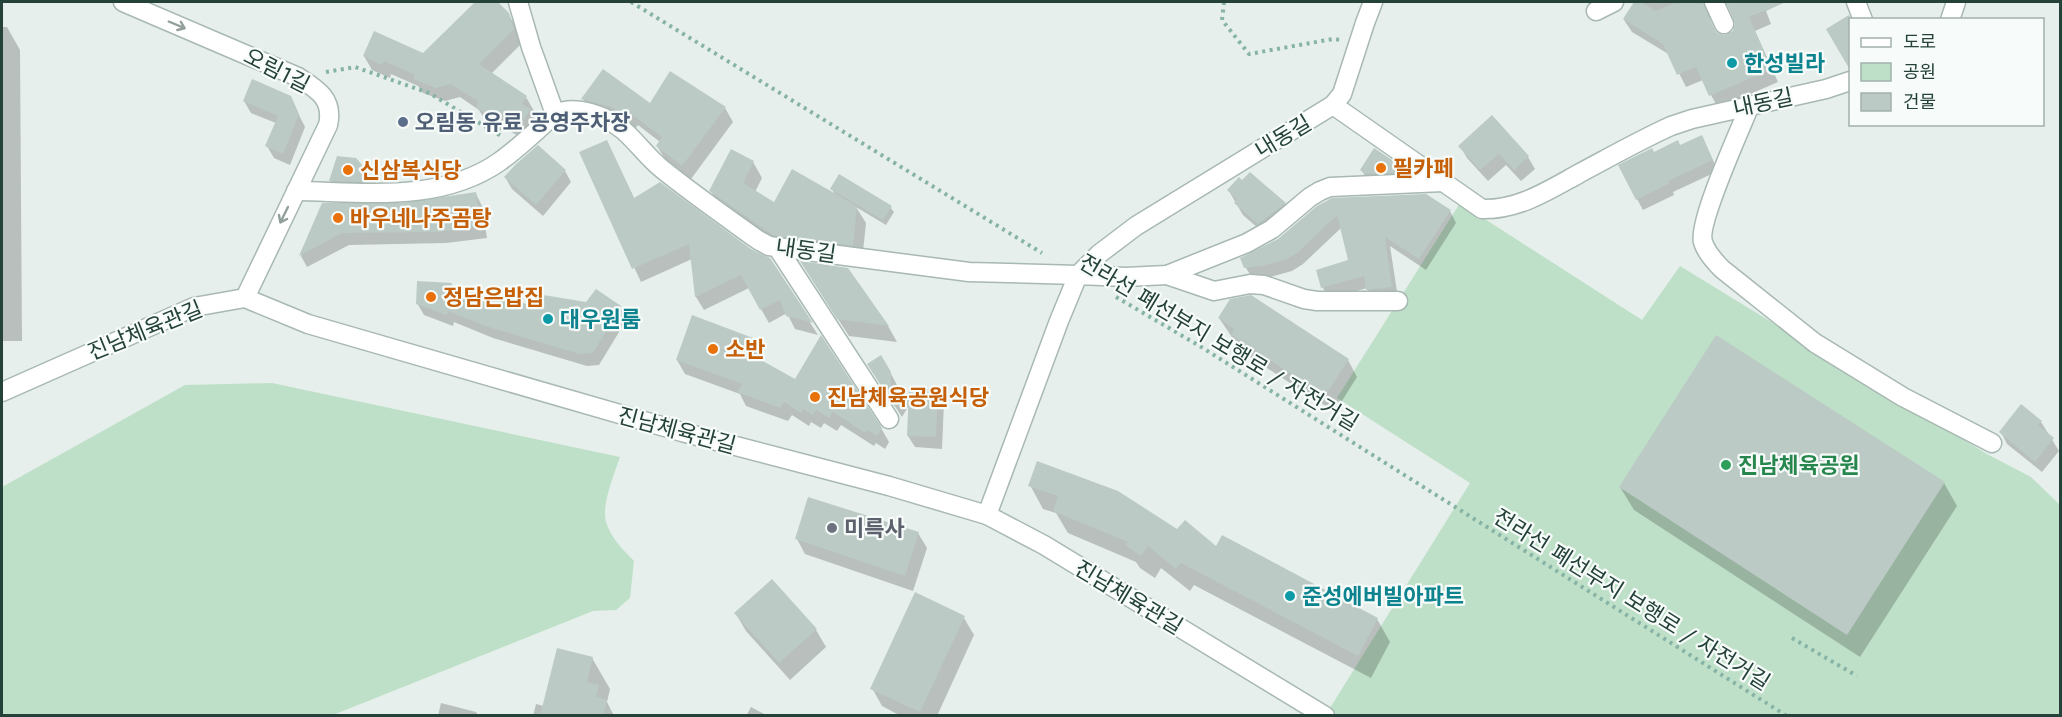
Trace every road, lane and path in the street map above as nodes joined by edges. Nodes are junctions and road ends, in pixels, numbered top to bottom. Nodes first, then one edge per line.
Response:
1 (123, 2) edge
2 (518, 2) edge
3 (631, 2) edge
4 (1224, 2) edge
5 (1373, 2) edge
6 (1614, 2) edge
7 (1714, 2) edge
8 (1856, 2) edge
9 (1956, 2) edge
10 (1596, 11) dead end
11 (1862, 18) edge
12 (1951, 18) edge
13 (1724, 24) dead end
14 (1357, 44) junction
15 (298, 77) junction
16 (1849, 82) edge
17 (1333, 105) junction
18 (1750, 105) junction
19 (555, 114) junction
20 (519, 146) junction
21 (1443, 182) junction
22 (296, 191) junction
23 (777, 247) junction
24 (1048, 257) dead end
25 (1167, 274) junction
26 (1078, 275) junction
27 (1108, 293) dead end
28 (245, 298) junction
29 (1398, 301) dead end
30 (10, 382) edge
31 (2, 392) edge
32 (889, 419) dead end
33 (1992, 443) dead end
34 (987, 515) junction
35 (1792, 638) dead end
36 (1857, 676) dead end
37 (1325, 716) edge
38 (1787, 716) edge

1 -> 15 street, 오림1길
2 - 19 street
3 - 24 path, 전라선 폐선부지 보행로 / 자전거길
4 - 14 path
5 - 14 street, 내동길
6 - 10 street
7 - 13 street
8 - 11 street
9 - 12 street
14 - 17 street, 내동길
15 - 20 path
15 - 22 street, 오림1길
16 - 18 street, 내동길
17 - 21 street, 내동길
17 - 26 street, 내동길
18 - 21 street, 내동길
18 - 33 street
19 - 20 street
19 - 23 street, 내동길
20 - 22 street
21 - 25 street
22 -> 28 street, 오림1길
23 - 26 street, 내동길
23 - 32 street
25 - 26 street
25 - 29 street
26 - 34 street
27 - 38 path, 전라선 폐선부지 보행로 / 자전거길
28 - 30 street, 진남체육관길
28 - 34 street, 진남체육관길
30 - 31 street, 진남체육관길
34 - 37 street, 진남체육관길
35 - 36 path

